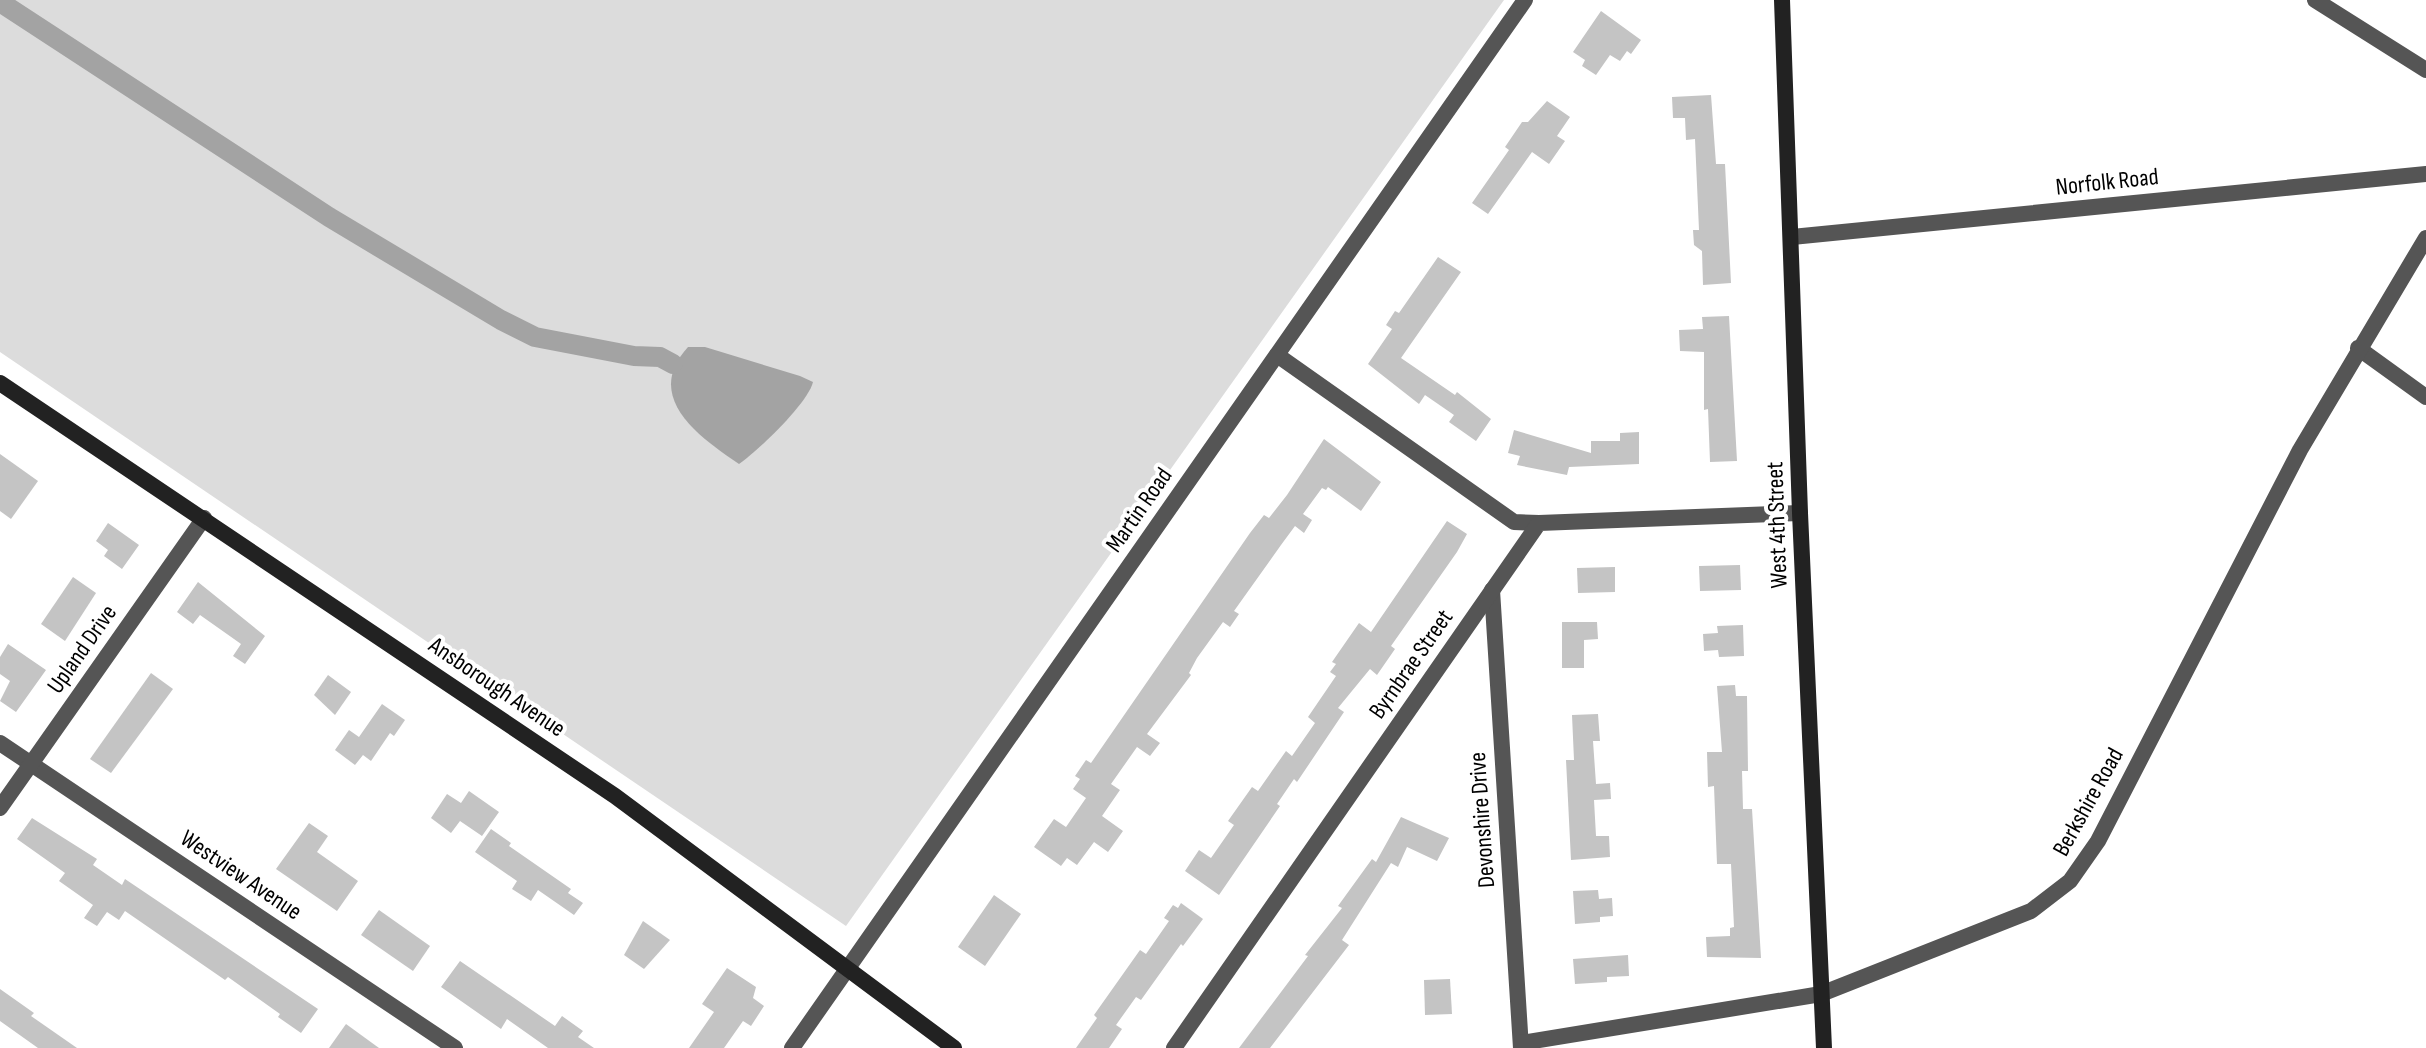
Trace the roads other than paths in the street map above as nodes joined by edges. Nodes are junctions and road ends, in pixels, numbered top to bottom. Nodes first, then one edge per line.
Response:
1 (1525, 0) edge
2 (1782, 0) edge
3 (2315, 0) edge
4 (2426, 70) edge
5 (2426, 174) edge
6 (1792, 237) junction
7 (2426, 238) edge
8 (2358, 348) junction
9 (1277, 355) junction
10 (0, 383) edge
11 (2426, 397) edge
12 (1800, 513) junction
13 (204, 518) junction
14 (1539, 523) junction
15 (1492, 590) junction
16 (0, 743) edge
17 (31, 764) junction
18 (0, 808) edge
19 (849, 968) junction
20 (1821, 994) junction
21 (1521, 1046) edge
22 (455, 1048) edge
23 (792, 1048) edge
24 (954, 1048) edge
25 (1174, 1048) edge
26 (1824, 1048) edge

1 - 9 street, Martin Road
2 - 6 main road, West 4th Street
3 - 4 street
5 - 6 street, Norfolk Road
6 - 12 main road, West 4th Street
7 - 8 street, Berkshire Road
8 - 11 street
8 - 20 street, Berkshire Road
9 - 14 street
9 - 19 street, Martin Road
10 - 13 main road, Ansborough Avenue
12 - 14 street
12 - 20 main road, West 4th Street
13 - 17 street, Upland Drive
13 - 19 main road, Ansborough Avenue
14 - 15 street, Byrnbrae Street
15 - 21 street, Devonshire Drive
15 - 25 street, Byrnbrae Street
16 - 17 street, Westview Avenue
17 - 18 street, Upland Drive
17 - 22 street, Westview Avenue
19 - 23 street, Martin Road
19 - 24 main road, Ansborough Avenue
20 - 21 street, Berkshire Road
20 - 26 main road, West 4th Street

